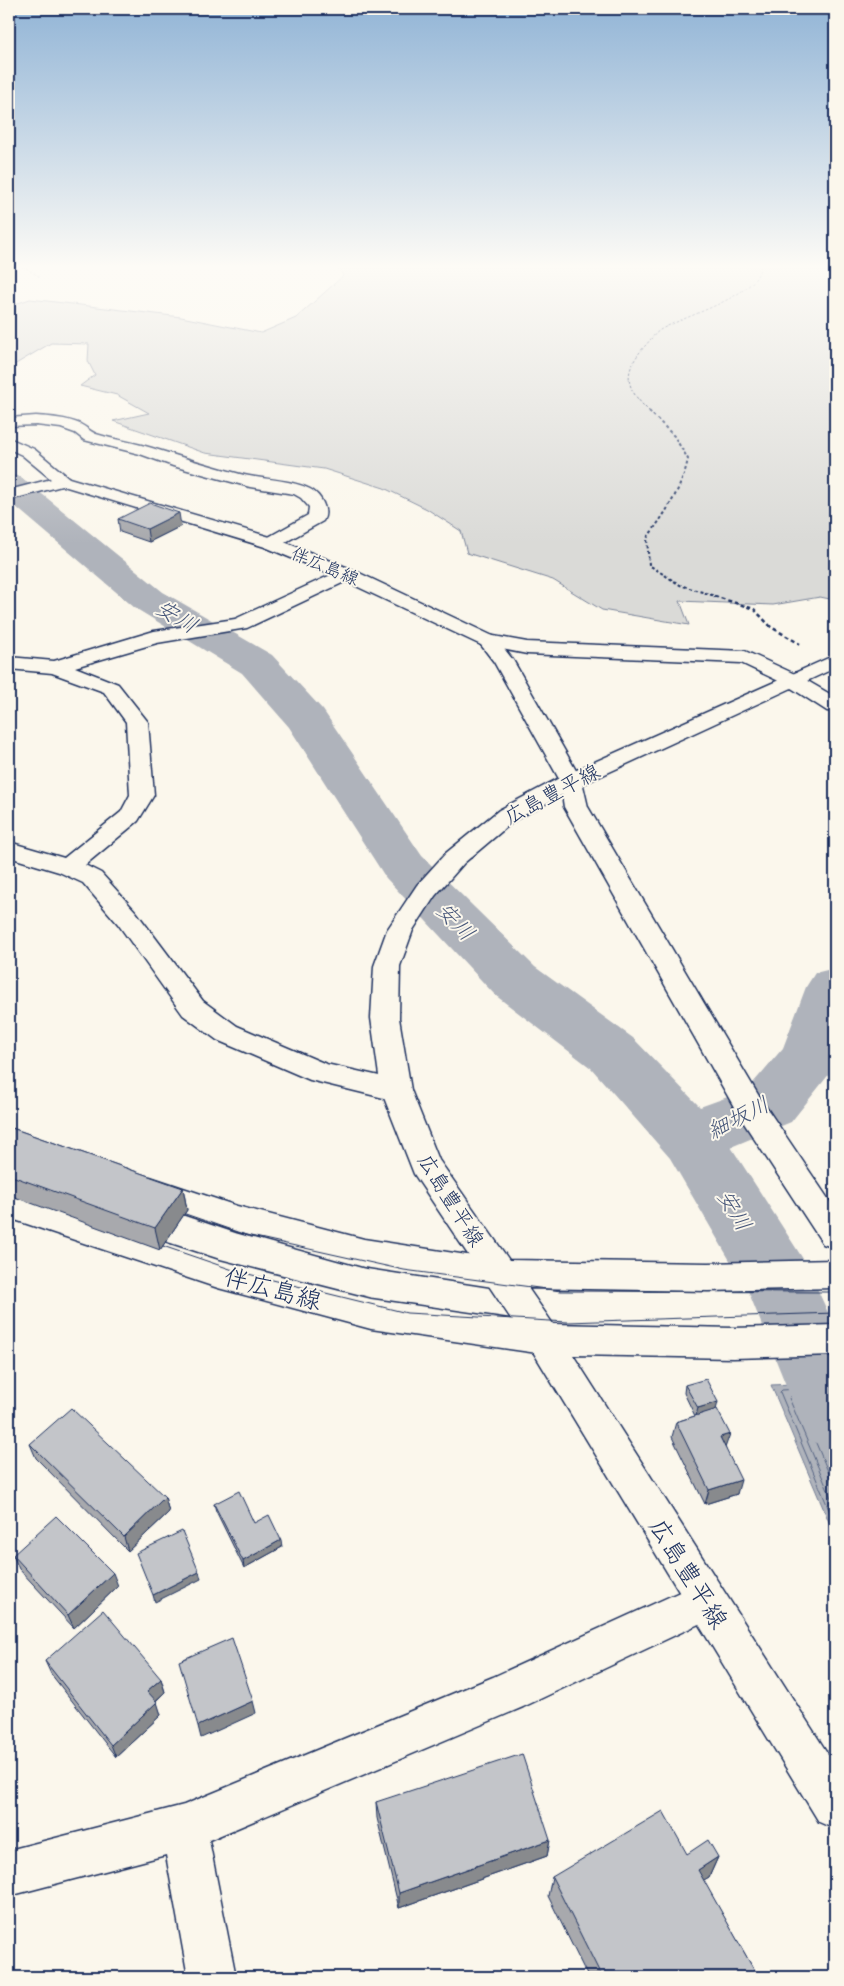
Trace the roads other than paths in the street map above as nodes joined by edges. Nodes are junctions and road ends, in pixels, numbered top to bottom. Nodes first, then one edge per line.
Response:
1 (9, 422) edge
2 (9, 443) edge
3 (56, 482) junction
4 (9, 495) edge
5 (271, 543) junction
6 (346, 574) junction
7 (488, 641) junction
8 (835, 661) edge
9 (9, 663) edge
10 (55, 667) junction
11 (792, 680) junction
12 (835, 706) edge
13 (571, 781) junction
14 (9, 849) edge
15 (68, 867) junction
16 (396, 1090) junction
17 (125, 1182) edge
18 (9, 1205) edge
19 (835, 1235) edge
20 (499, 1274) junction
21 (835, 1274) edge
22 (544, 1339) junction
23 (835, 1340) edge
24 (706, 1600) junction
25 (835, 1806) edge
26 (184, 1828) junction
27 (9, 1873) edge
28 (212, 1977) edge

1 - 5 main road
2 - 3 main road, 伴広島線
3 - 4 main road
3 - 5 main road, 伴広島線
5 - 6 main road, 伴広島線
6 - 7 main road, 伴広島線
6 - 10 main road
7 - 11 main road
7 - 13 main road, 伴広島線
8 - 11 main road, 広島豊平線
9 - 10 main road
10 - 15 main road
11 - 12 main road
11 - 13 main road, 広島豊平線
13 - 16 main road, 広島豊平線
13 - 19 main road, 伴広島線
14 - 15 main road
15 - 16 main road
16 - 20 main road, 広島豊平線
17 - 20 main road
18 - 22 main road, 伴広島線
20 - 21 main road
20 - 22 main road, 広島豊平線
22 - 23 main road
22 - 24 main road, 広島豊平線
24 - 25 main road, 広島豊平線
24 - 26 main road
26 - 27 main road
26 - 28 main road

